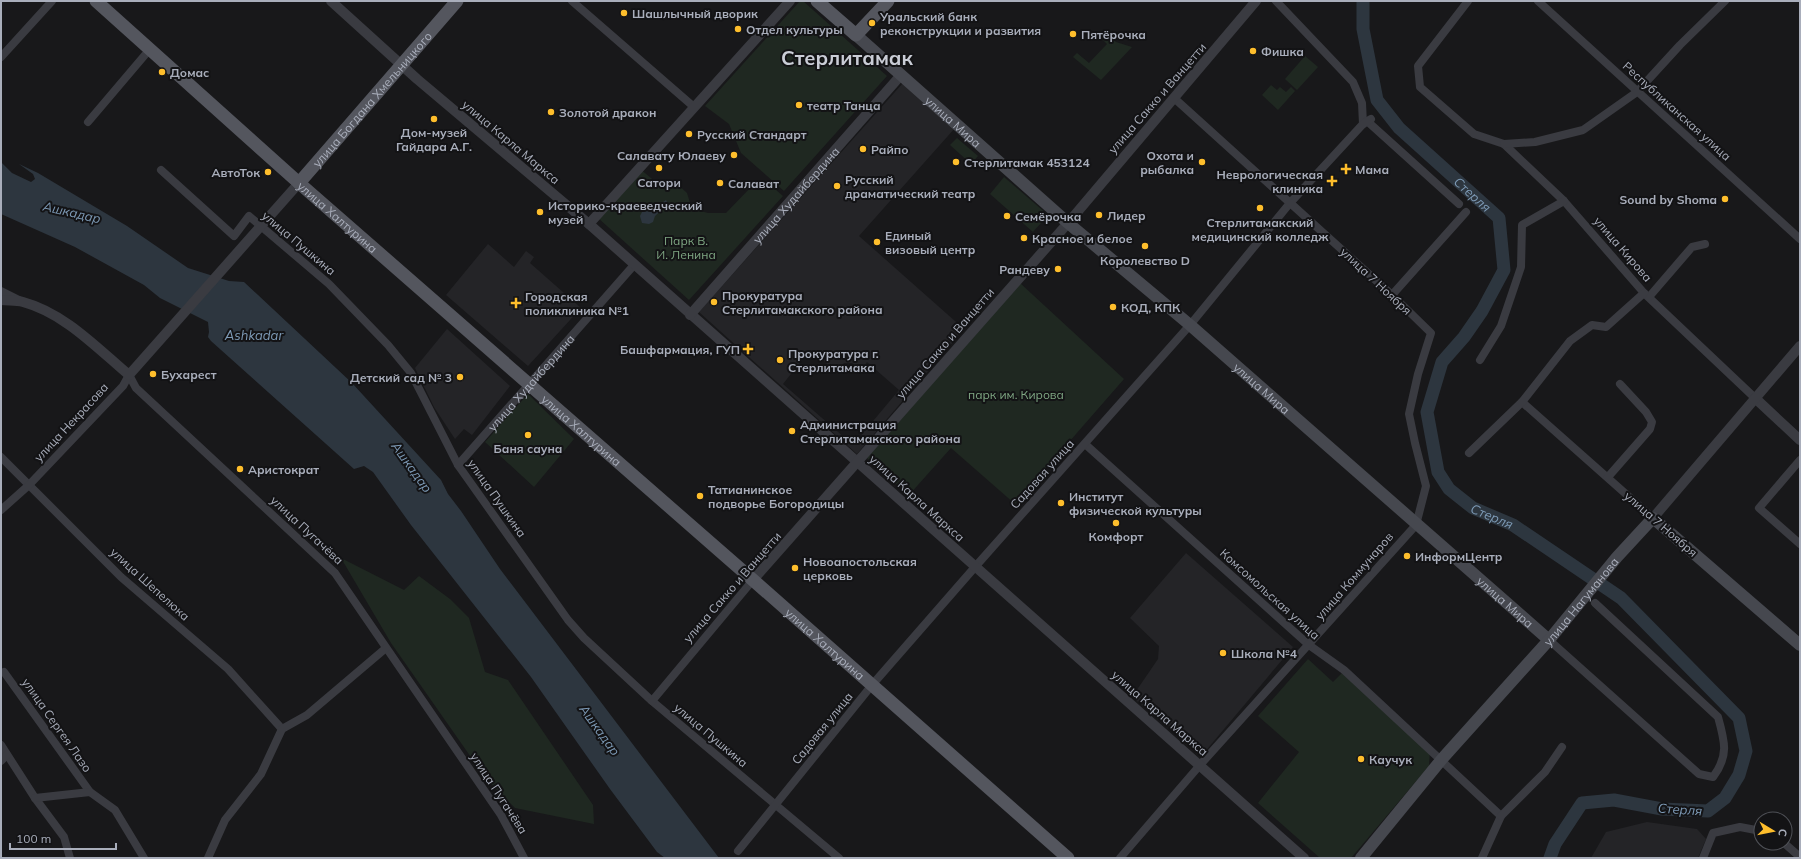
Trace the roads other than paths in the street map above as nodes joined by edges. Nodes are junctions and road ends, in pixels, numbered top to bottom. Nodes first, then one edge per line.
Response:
1 (52, 1) edge
2 (96, 1) edge
3 (332, 1) edge
4 (456, 1) edge
5 (572, 1) edge
6 (790, 1) edge
7 (817, 1) edge
8 (879, 1) edge
9 (888, 1) edge
10 (1256, 1) edge
11 (1276, 1) edge
12 (1468, 1) edge
13 (1538, 1) edge
14 (1725, 1) edge
15 (854, 33) junction
16 (150, 49) junction
17 (1, 57) edge
18 (401, 64) junction
19 (901, 75) junction
20 (1637, 92) junction
21 (1174, 98) junction
22 (694, 107) junction
23 (1367, 121) junction
24 (88, 122) dead end
25 (1504, 144) junction
26 (161, 170) dead end
27 (299, 183) junction
28 (1564, 200) junction
29 (1290, 203) junction
30 (1459, 204) dead end
31 (1466, 212) dead end
32 (1068, 223) junction
33 (589, 224) junction
34 (261, 227) junction
35 (1800, 239) edge
36 (1705, 244) dead end
37 (634, 264) junction
38 (1, 291) edge
39 (1392, 295) junction
40 (1646, 295) junction
41 (1, 300) edge
42 (21, 301) junction
43 (690, 315) junction
44 (1190, 325) junction
45 (155, 346) joint
46 (1800, 346) edge
47 (1480, 360) dead end
48 (129, 375) junction
49 (529, 384) junction
50 (1620, 384) dead end
51 (1755, 398) junction
52 (1522, 402) junction
53 (1800, 440) edge
54 (1085, 444) junction
55 (1469, 453) dead end
56 (1, 457) edge
57 (1800, 460) edge
58 (858, 463) junction
59 (458, 465) junction
60 (1608, 477) junction
61 (29, 485) junction
62 (1, 510) edge
63 (1653, 518) junction
64 (1416, 525) junction
65 (1800, 544) edge
66 (975, 567) junction
67 (753, 580) junction
68 (1595, 603) dead end
69 (1549, 640) junction
70 (1309, 645) junction
71 (1800, 645) edge
72 (386, 648) junction
73 (4, 672) dead end
74 (872, 685) junction
75 (652, 700) junction
76 (282, 729) junction
77 (1, 745) edge
78 (1562, 748) dead end
79 (4, 758) edge
80 (1442, 759) junction
81 (1200, 765) junction
82 (90, 792) junction
83 (35, 798) junction
84 (775, 805) junction
85 (1501, 816) junction
86 (1753, 829) edge
87 (738, 851) dead end
88 (1793, 851) edge
89 (70, 858) edge
90 (144, 858) edge
91 (208, 858) edge
92 (524, 858) edge
93 (839, 858) edge
94 (1068, 858) edge
95 (1120, 858) edge
96 (1304, 858) edge
97 (1361, 858) edge
98 (1482, 858) edge
99 (1703, 858) edge
100 (1800, 858) edge

1 - 17 street
2 - 16 main road, улица Халтурина
3 - 18 street, улица Карла Маркса
4 - 18 main road, улица Богдана Хмельницкого
5 - 22 street
6 - 22 street
7 - 15 main road, улица Мира
8 - 15 main road
9 - 15 main road
10 - 21 street, улица Сакко и Ванцетти
11 - 23 street
12 - 25 street, улица Кирова
13 - 20 street, Республиканская улица
14 - 20 street
15 - 19 main road, улица Мира
16 - 24 street
16 - 27 main road, улица Халтурина
18 - 27 main road, улица Богдана Хмельницкого
18 - 33 street, улица Карла Маркса
19 - 32 main road, улица Мира
19 - 43 street, улица Худайбердина
20 - 25 street
20 - 35 street, Республиканская улица
21 - 29 street, улица 7 Ноября
21 - 32 street, улица Сакко и Ванцетти
22 - 33 street
23 - 29 street, Садовая улица
23 - 30 street
25 - 28 street, улица Кирова
26 - 34 street, улица Пушкина
27 - 34 street, улица Богдана Хмельницкого
27 - 49 main road, улица Халтурина
28 - 40 street, улица Кирова
28 - 47 street
29 - 39 street, улица 7 Ноября
29 - 44 street, Садовая улица
31 - 39 street
32 - 44 main road, улица Мира
32 - 58 street, улица Сакко и Ванцетти
33 - 37 street, улица Карла Маркса
34 - 45 street, улица Богдана Хмельницкого
34 - 59 street, улица Пушкина
36 - 40 street
37 - 43 street, улица Карла Маркса
37 - 49 street, улица Худайбердина
38 - 42 street, улица Пугачёва
39 - 64 street, улица 7 Ноября
40 - 51 street, улица Кирова
40 - 52 street
41 - 42 street, улица Пугачёва
42 - 48 street, улица Пугачёва
43 - 58 street, улица Карла Маркса
44 - 54 street, Садовая улица
44 - 64 main road, улица Мира
45 - 48 street, улица Некрасова
46 - 51 street, улица Нагуманова
48 - 61 street, улица Некрасова
48 - 72 street, улица Пугачёва
49 - 59 street, улица Худайбердина
49 - 67 main road, улица Халтурина
50 - 60 street
51 - 53 street, улица Кирова
51 - 63 street, улица Нагуманова
52 - 55 street
52 - 60 street, улица 7 Ноября
54 - 66 street, Садовая улица
54 - 70 street, Комсомольская улица
56 - 61 street, улица Шепелюка
57 - 65 street
58 - 66 street, улица Карла Маркса
58 - 67 street, улица Сакко и Ванцетти
59 - 75 street, улица Пушкина
60 - 63 street, улица 7 Ноября
61 - 62 street, улица Некрасова
61 - 76 street, улица Шепелюка
63 - 69 main road, улица Нагуманова
63 - 71 main road, улица 7 Ноября
64 - 69 main road, улица Мира
64 - 70 street, улица Коммунаров
66 - 74 street, Садовая улица
66 - 81 street, улица Карла Маркса
67 - 74 main road, улица Халтурина
67 - 75 street, улица Сакко и Ванцетти
68 - 69 street, улица Мира
69 - 80 main road, улица Нагуманова
70 - 80 street, Комсомольская улица
70 - 81 street, улица Коммунаров
72 - 76 street
72 - 92 street, улица Пугачёва
73 - 82 street, улица Сергея Лазо
74 - 84 street, Садовая улица
74 - 94 main road, улица Халтурина
75 - 84 street, улица Пушкина
76 - 91 street
77 - 79 street
78 - 85 street
79 - 83 street
80 - 85 street, Комсомольская улица
80 - 97 main road, улица Нагуманова
81 - 95 street, улица Коммунаров
81 - 96 street, улица Карла Маркса
82 - 83 street
82 - 90 street, улица Сергея Лазо
83 - 89 street
84 - 87 street, Садовая улица
84 - 93 street, улица Пушкина
85 - 98 street
86 - 99 street
88 - 100 street

